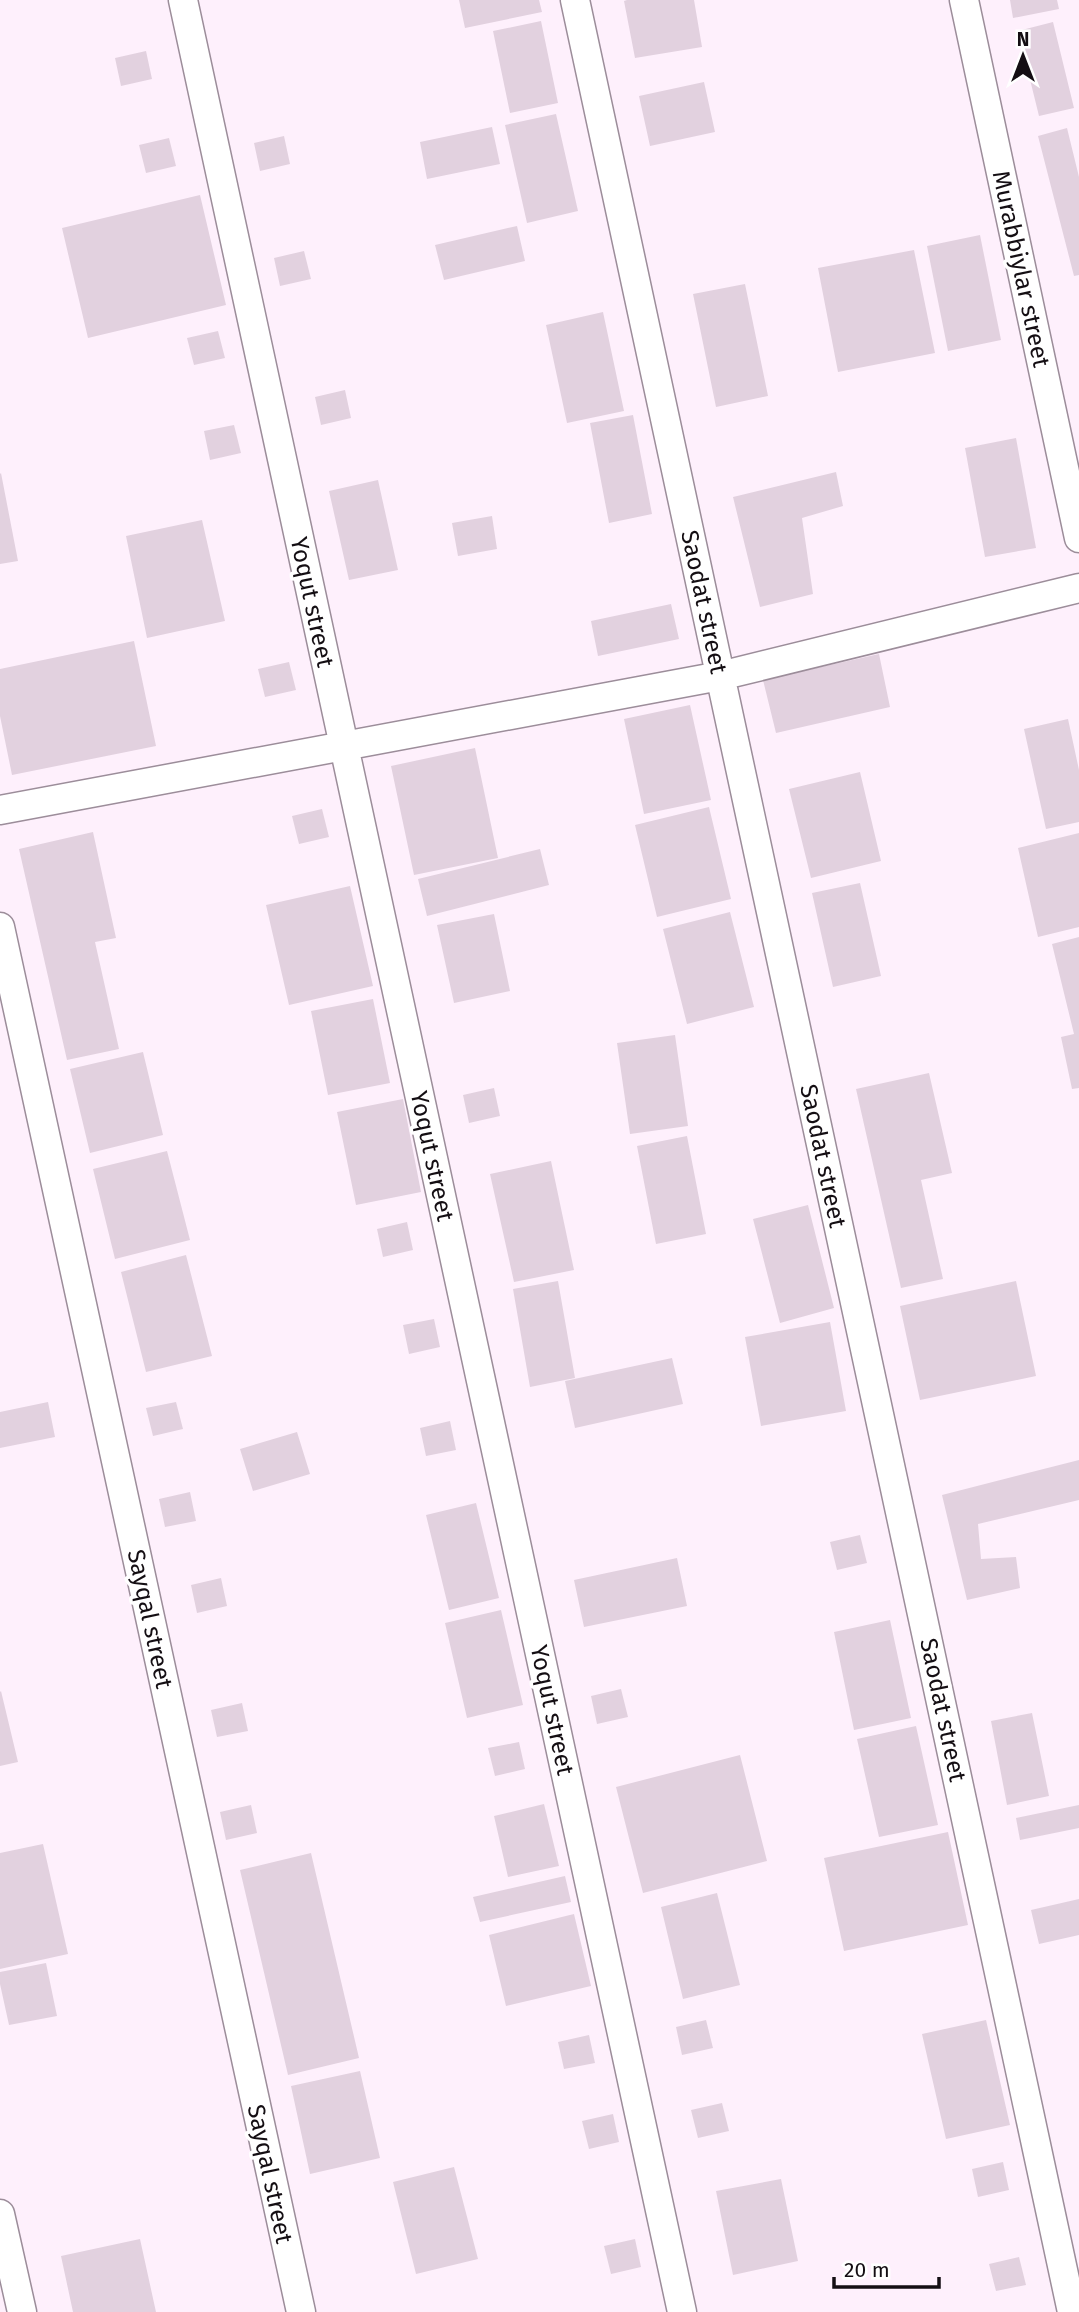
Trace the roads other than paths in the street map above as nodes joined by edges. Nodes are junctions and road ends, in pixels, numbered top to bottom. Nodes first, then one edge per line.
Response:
1 (183, 0) edge
2 (575, 0) edge
3 (964, 0) edge
4 (1079, 538) edge
5 (1079, 588) edge
6 (720, 677) junction
7 (344, 748) junction
8 (0, 810) edge
9 (0, 927) edge
10 (0, 2214) edge
11 (22, 2312) edge
12 (301, 2312) edge
13 (682, 2312) edge
14 (1072, 2312) edge

1 - 7 street, Yoqut street
2 - 6 street, Saodat street
3 - 4 street, Murabbiylar street
5 - 6 street
6 - 7 street
6 - 14 street, Saodat street
7 - 8 street
7 - 13 street, Yoqut street
9 - 12 street, Sayqal street
10 - 11 street

